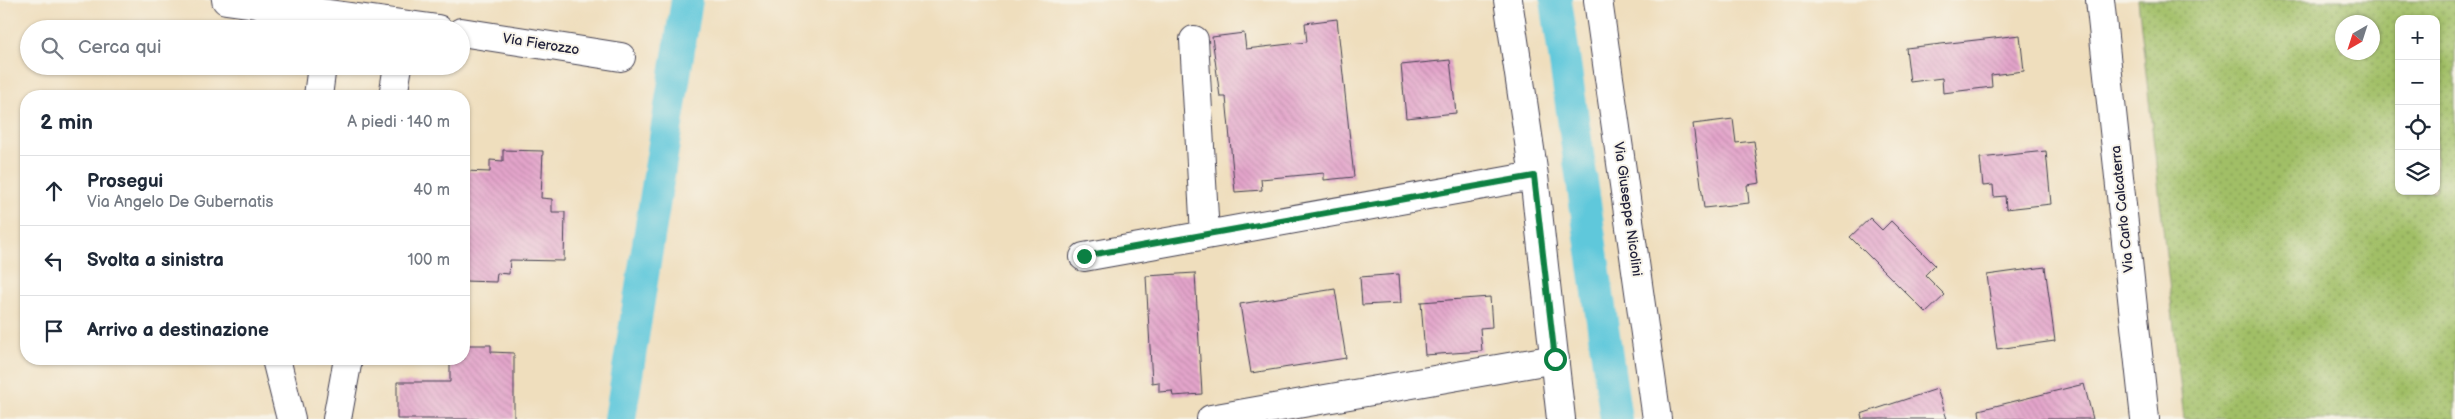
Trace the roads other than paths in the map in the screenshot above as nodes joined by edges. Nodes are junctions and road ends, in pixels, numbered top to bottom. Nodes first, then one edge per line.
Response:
1 (226, 0) edge
2 (1508, 0) edge
3 (1598, 0) edge
4 (2100, 0) edge
5 (271, 3) edge
6 (405, 17) edge
7 (326, 20) edge
8 (348, 20) edge
9 (470, 33) edge
10 (1194, 40) dead end
11 (621, 57) dead end
12 (321, 75) edge
13 (396, 75) edge
14 (319, 90) edge
15 (394, 90) edge
16 (1534, 176) junction
17 (1205, 235) junction
18 (1084, 256) dead end
19 (1555, 359) junction
20 (278, 365) edge
21 (347, 365) edge
22 (292, 419) edge
23 (337, 419) edge
24 (1211, 419) edge
25 (1562, 419) edge
26 (1657, 419) edge
27 (2145, 419) edge

1 - 5 street
2 - 16 street
3 - 26 street, Via Giuseppe Nicolini
4 - 27 street, Via Carlo Calcaterra
5 - 7 street
6 - 8 street
9 - 11 street, Via Fierozzo
10 - 17 street
12 - 14 street
13 - 15 street
16 - 17 street
16 - 19 street
17 - 18 street
19 - 24 street
19 - 25 street
20 - 22 street
21 - 23 street

